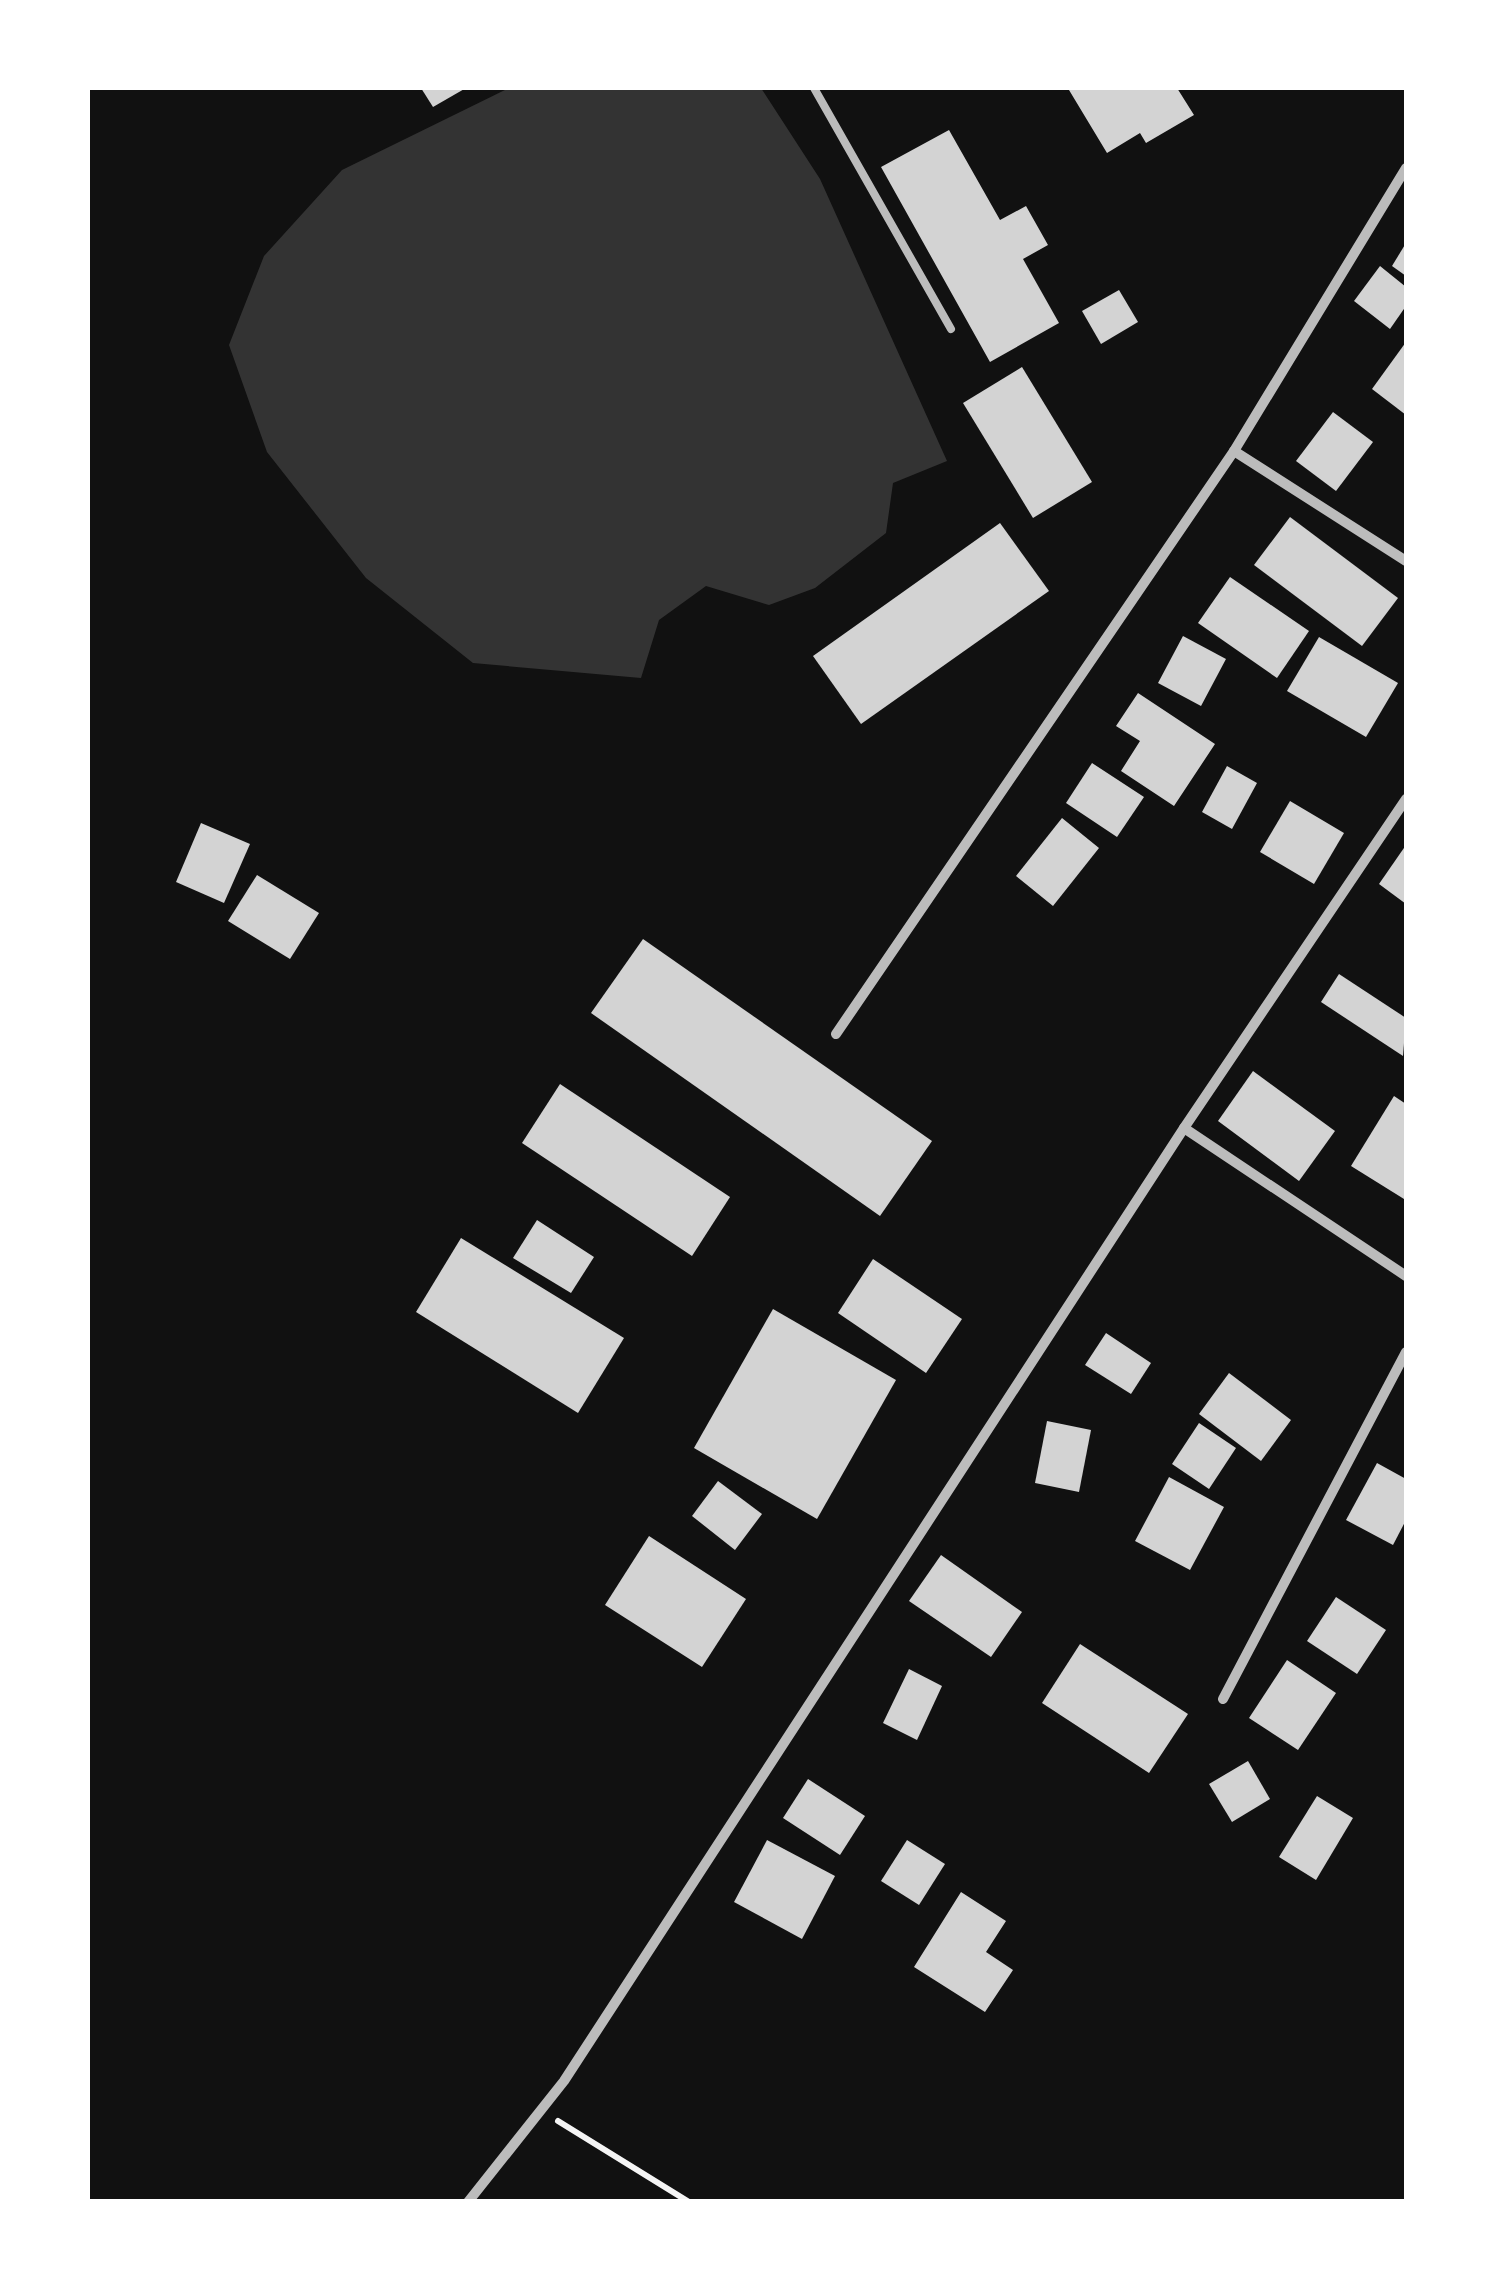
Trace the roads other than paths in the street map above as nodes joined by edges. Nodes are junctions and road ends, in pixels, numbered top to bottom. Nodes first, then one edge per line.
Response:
1 (814, 88) edge
2 (1406, 168) edge
3 (952, 329) dead end
4 (1234, 451) junction
5 (1406, 561) edge
6 (1406, 800) edge
7 (836, 1034) dead end
8 (1184, 1128) junction
9 (1406, 1276) edge
10 (1406, 1352) edge
11 (1223, 1698) dead end
12 (468, 2202) edge

1 - 3 lane
2 - 4 street
4 - 5 street
4 - 7 street
6 - 8 street
8 - 9 street
8 - 12 street
10 - 11 street

